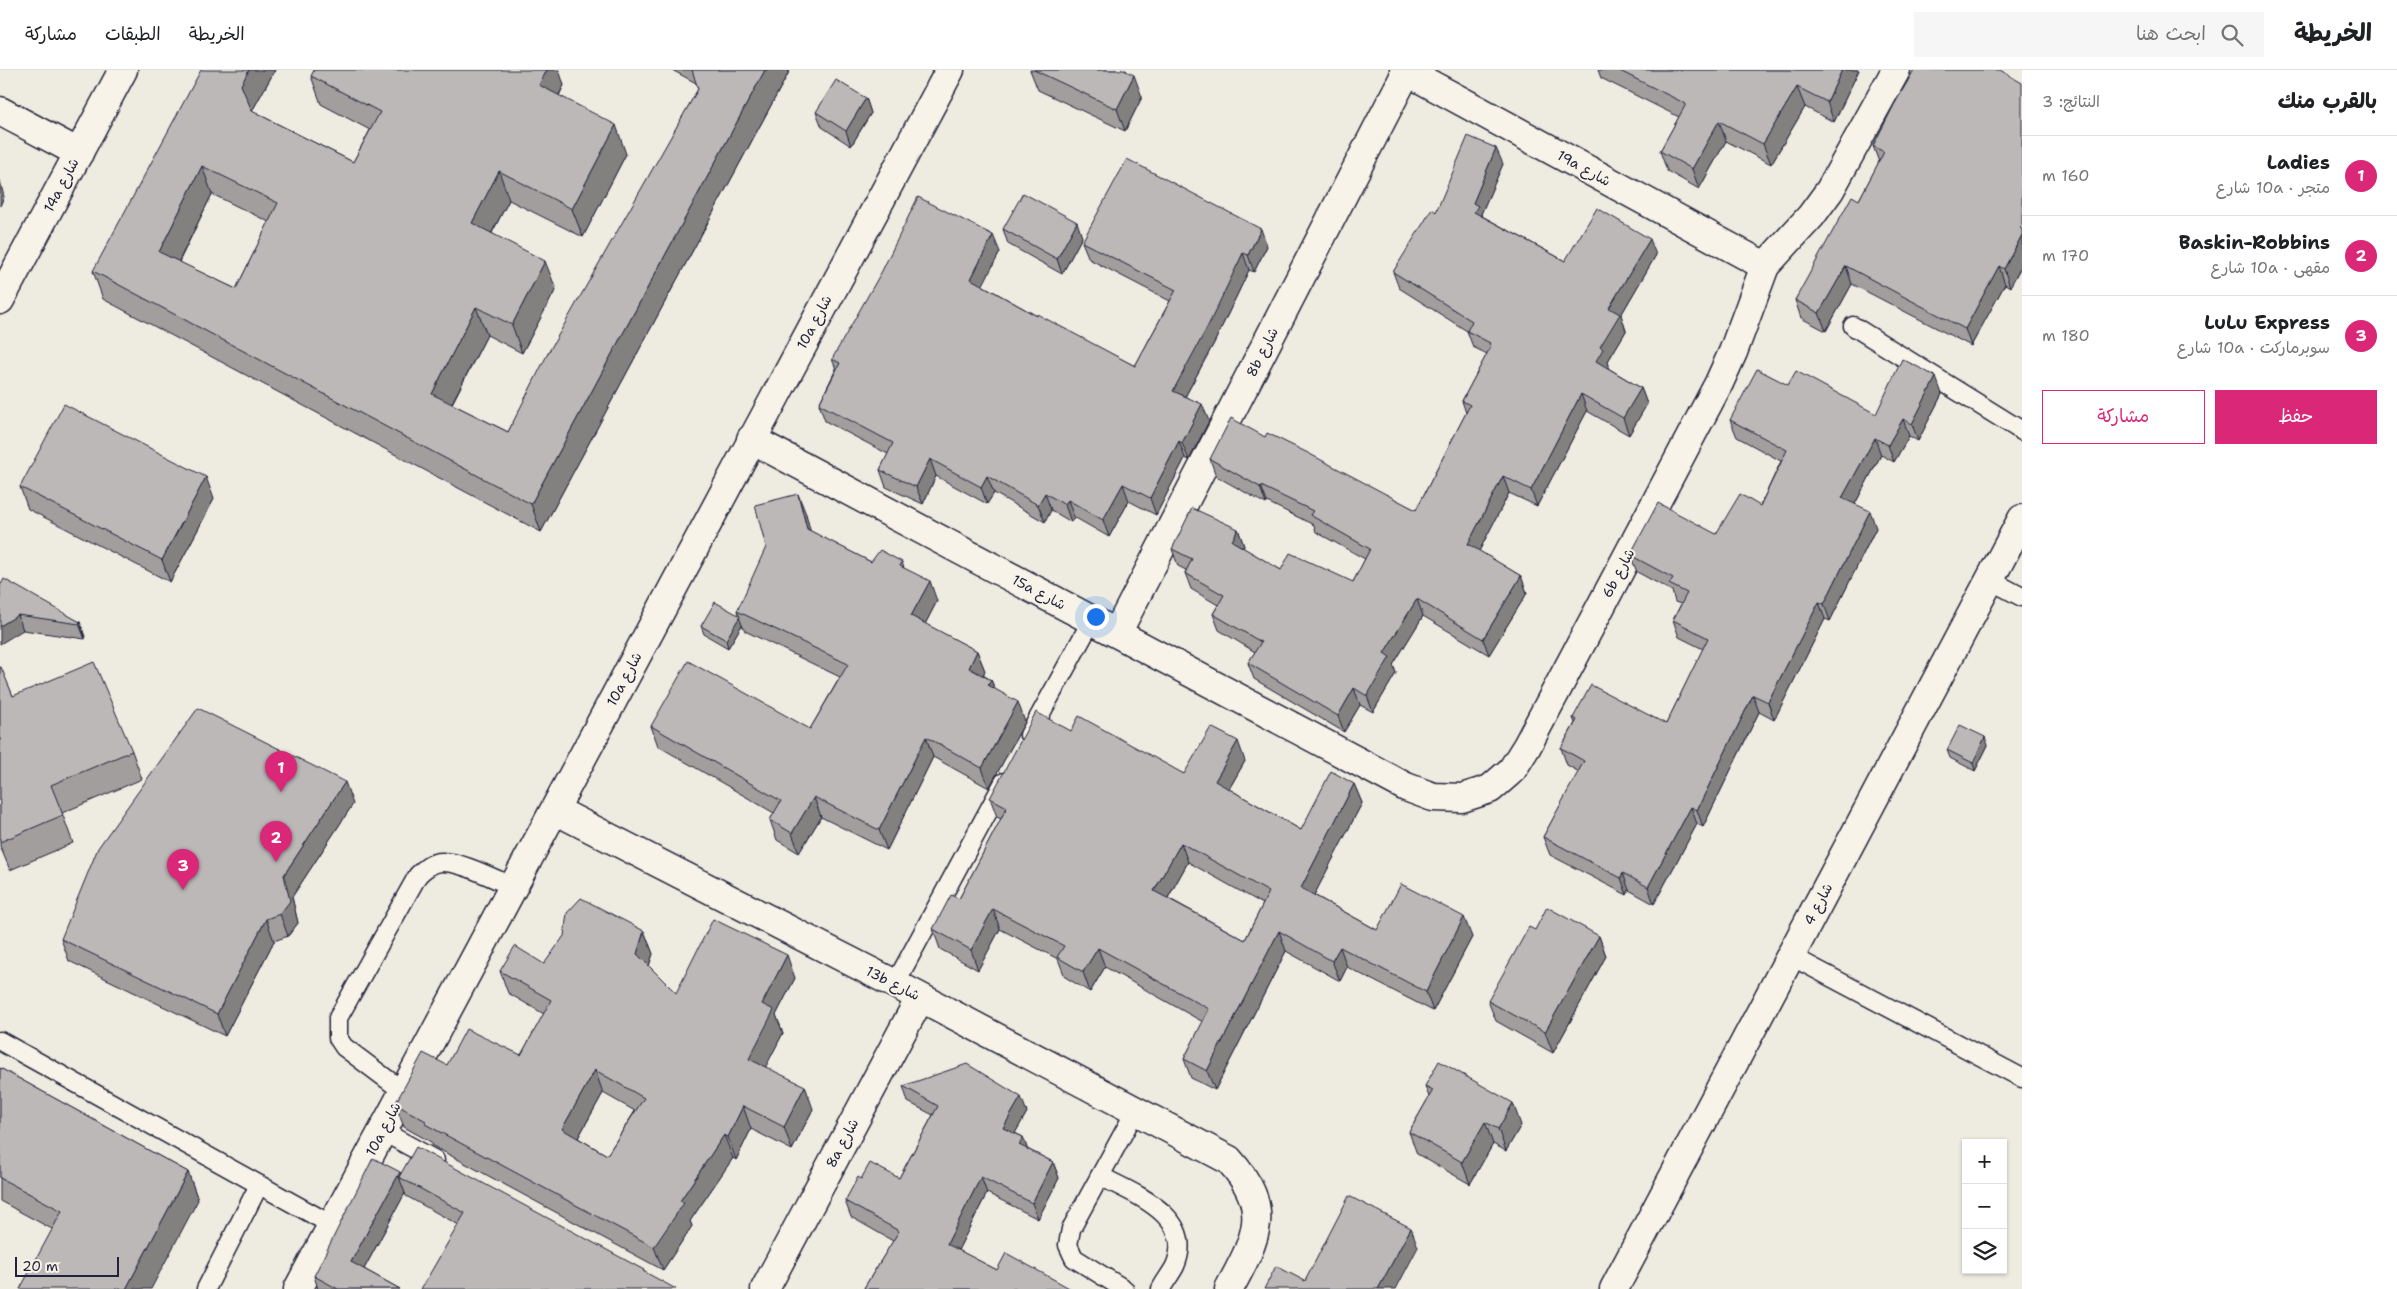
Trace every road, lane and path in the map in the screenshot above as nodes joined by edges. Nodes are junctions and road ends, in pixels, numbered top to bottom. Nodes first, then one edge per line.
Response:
1 (123, 70) edge
2 (950, 70) edge
3 (1896, 70) edge
4 (1405, 71) edge
5 (0, 111) edge
6 (79, 153) junction
7 (1765, 266) junction
8 (0, 300) edge
9 (1853, 326) dead end
10 (2022, 431) edge
11 (751, 439) junction
12 (2022, 519) edge
13 (1990, 580) junction
14 (2022, 597) edge
15 (1092, 620) junction
16 (1117, 633) junction
17 (1021, 750) edge
18 (1012, 768) edge
19 (1406, 787) joint
20 (555, 810) junction
21 (514, 887) junction
22 (1791, 956) junction
23 (895, 984) junction
24 (920, 998) junction
25 (0, 1041) edge
26 (2022, 1078) edge
27 (404, 1092) junction
28 (1136, 1110) junction
29 (382, 1131) junction
30 (451, 1168) edge
31 (1100, 1176) junction
32 (259, 1185) junction
33 (332, 1225) junction
34 (206, 1289) edge
35 (298, 1289) edge
36 (765, 1289) edge
37 (1124, 1289) edge
38 (1161, 1289) edge
39 (1229, 1289) edge
40 (1614, 1289) edge

1 - 6 street, 14a شارع
2 - 11 street, 10a شارع
3 - 7 street
4 - 7 street, 19a شارع
4 - 16 street, 8b شارع
5 - 6 street
6 - 8 street, 14a شارع
7 - 19 street, 6b شارع
9 - 10 lane
11 - 15 street, 15a شارع
11 - 20 street, 10a شارع
12 - 13 street, شارع 4
13 - 14 lane
13 - 22 street, شارع 4
15 - 16 street, 15a شارع
15 - 17 lane
16 - 19 street, 15a شارع
18 - 23 lane
20 - 21 street, 10a شارع
20 - 23 street, 13b شارع
21 - 27 street, 10a شارع
21 - 27 lane
22 - 26 lane
22 - 40 street, شارع 4
23 - 24 street, 13b شارع
24 - 28 street, 13b شارع
24 - 36 street, 8a شارع
25 - 32 lane
27 - 29 street, 10a شارع
28 - 31 lane
28 - 39 street, 13b شارع
29 - 30 lane
29 - 33 street, 10a شارع
31 - 37 lane
31 - 38 lane
32 - 33 lane
32 - 34 lane
33 - 35 street, 10a شارع

